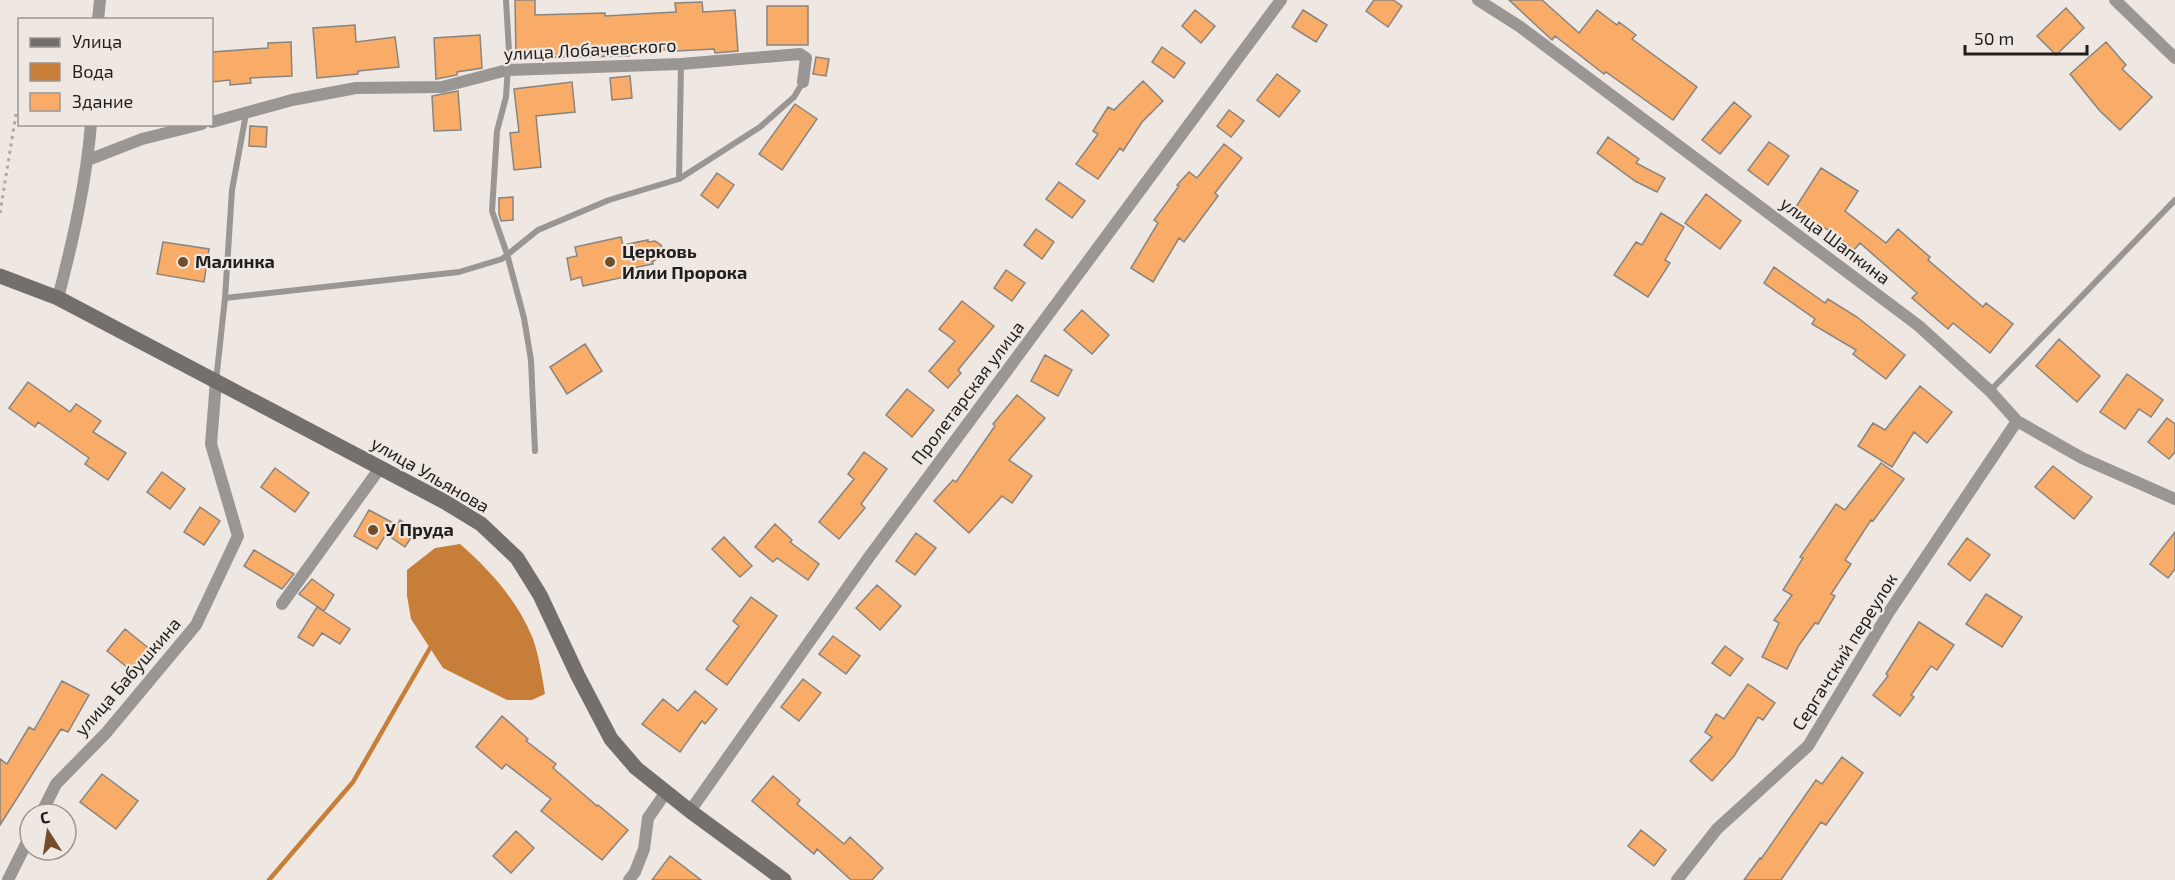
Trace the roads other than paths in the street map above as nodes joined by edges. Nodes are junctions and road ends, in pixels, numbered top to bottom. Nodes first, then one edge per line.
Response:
1 (100, 0) edge
2 (506, 0) edge
3 (1281, 0) edge
4 (1478, 0) edge
5 (2115, 0) edge
6 (98, 18) edge
7 (2175, 58) edge
8 (681, 64) junction
9 (507, 70) junction
10 (803, 82) joint
11 (246, 114) junction
12 (213, 122) edge
13 (91, 126) edge
14 (194, 126) edge
15 (88, 160) junction
16 (679, 179) junction
17 (2175, 200) edge
18 (507, 254) junction
19 (0, 276) edge
20 (58, 297) junction
21 (225, 298) junction
22 (216, 381) junction
23 (1990, 391) junction
24 (2017, 420) junction
25 (535, 451) dead end
26 (380, 468) junction
27 (2175, 499) edge
28 (282, 604) dead end
29 (666, 792) junction
30 (47, 802) edge
31 (690, 811) junction
32 (18, 860) edge
33 (8, 880) edge
34 (629, 880) edge
35 (784, 880) edge
36 (1677, 880) edge

1 - 6 street
2 - 9 lane
3 - 31 street, Пролетарская улица
4 - 23 street, улица Шапкина
5 - 7 street
8 - 9 street, улица Лобачевского
8 - 10 street, улица Лобачевского
8 - 16 lane
9 - 11 street, улица Лобачевского
9 - 18 lane
10 - 16 lane
11 - 12 street, улица Лобачевского
11 - 21 lane
13 - 15 street
14 - 15 street
15 - 20 street
16 - 18 lane
17 - 23 lane
18 - 21 lane
18 - 25 lane
19 - 20 main road, улица Ульянова
20 - 22 main road, улица Ульянова
21 - 22 lane
22 - 26 main road, улица Ульянова
22 - 30 street, улица Бабушкина
23 - 24 street, улица Шапкина
24 - 27 street, улица Шапкина
24 - 36 street, Сергачский переулок
26 - 28 street
26 - 29 main road, улица Ульянова
29 - 31 main road, улица Ульянова
29 - 34 street
31 - 35 main road, улица Ульянова
32 - 33 street

